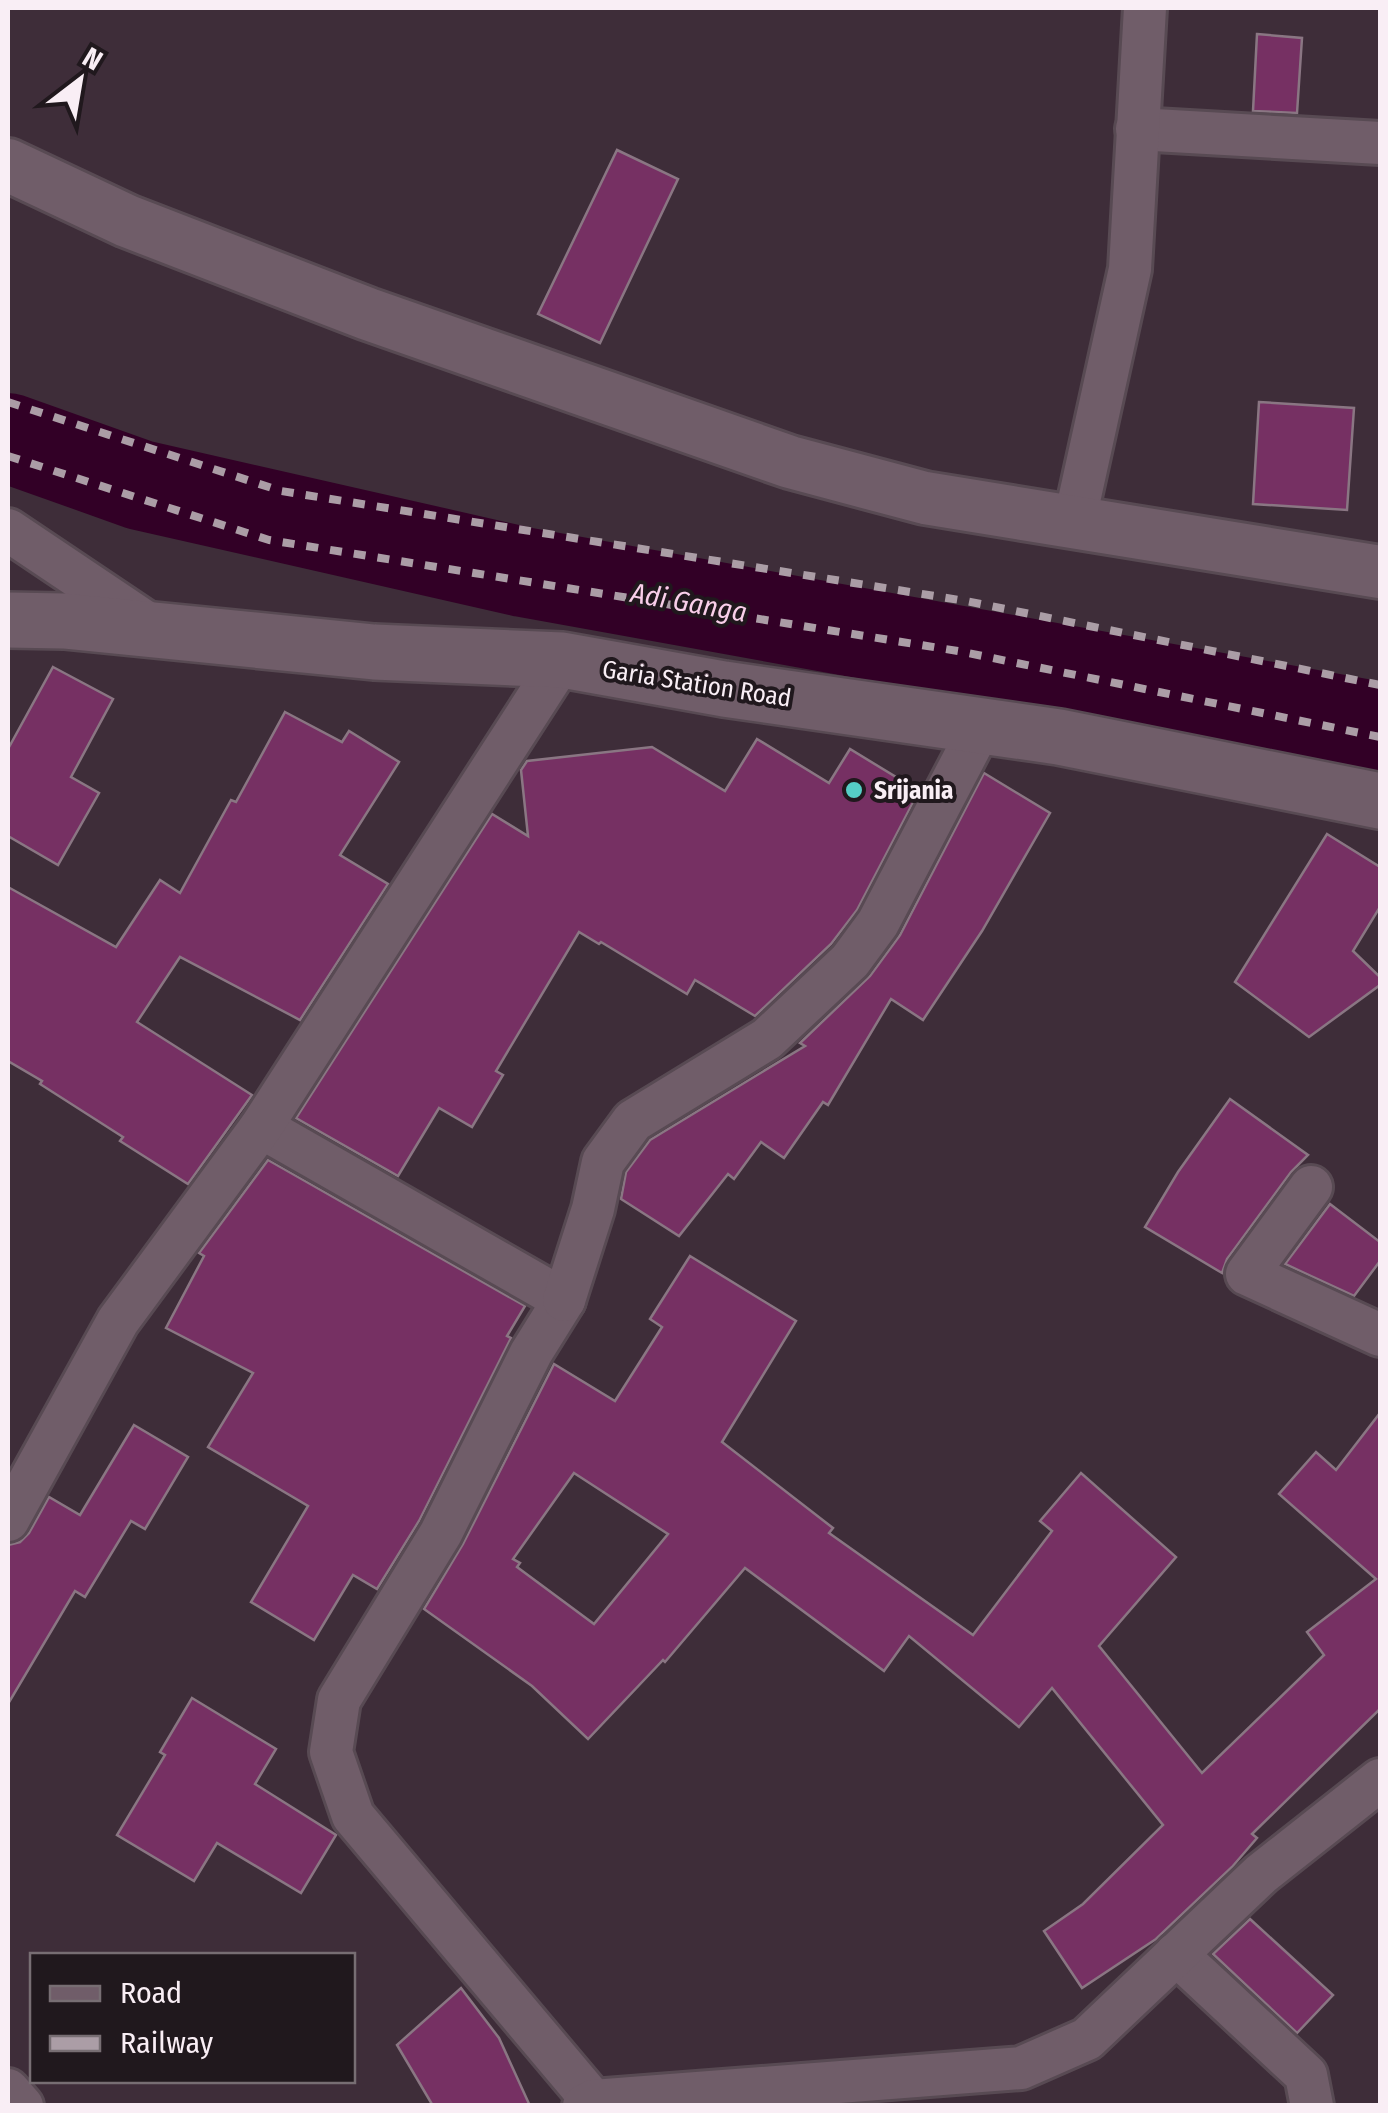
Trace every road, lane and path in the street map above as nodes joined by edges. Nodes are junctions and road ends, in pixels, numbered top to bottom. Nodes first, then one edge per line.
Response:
1 (1146, 8) edge
2 (1137, 129) junction
3 (1380, 144) edge
4 (8, 165) edge
5 (1074, 520) junction
6 (8, 530) edge
7 (1380, 572) edge
8 (8, 620) edge
9 (159, 632) junction
10 (562, 660) junction
11 (982, 726) junction
12 (1380, 802) edge
13 (261, 1127) junction
14 (1311, 1187) dead end
15 (564, 1300) junction
16 (1380, 1335) edge
17 (8, 1520) edge
18 (1380, 1780) edge
19 (1176, 1954) junction
20 (969, 2089) edge
21 (8, 2090) edge
22 (588, 2103) edge
23 (22, 2106) edge
24 (1312, 2106) edge

1 - 2 street
2 - 3 street
2 - 5 street
4 - 5 street
5 - 7 street
6 - 9 street
8 - 9 main road, Garia Station Road
9 - 10 main road, Garia Station Road
10 - 11 main road, Garia Station Road
10 - 13 street
11 - 12 main road, Garia Station Road
11 - 15 street
13 - 15 street
13 - 17 street
14 - 16 street
15 - 22 street
18 - 19 street
19 - 20 street
19 - 24 street
20 - 22 street
21 - 23 street

